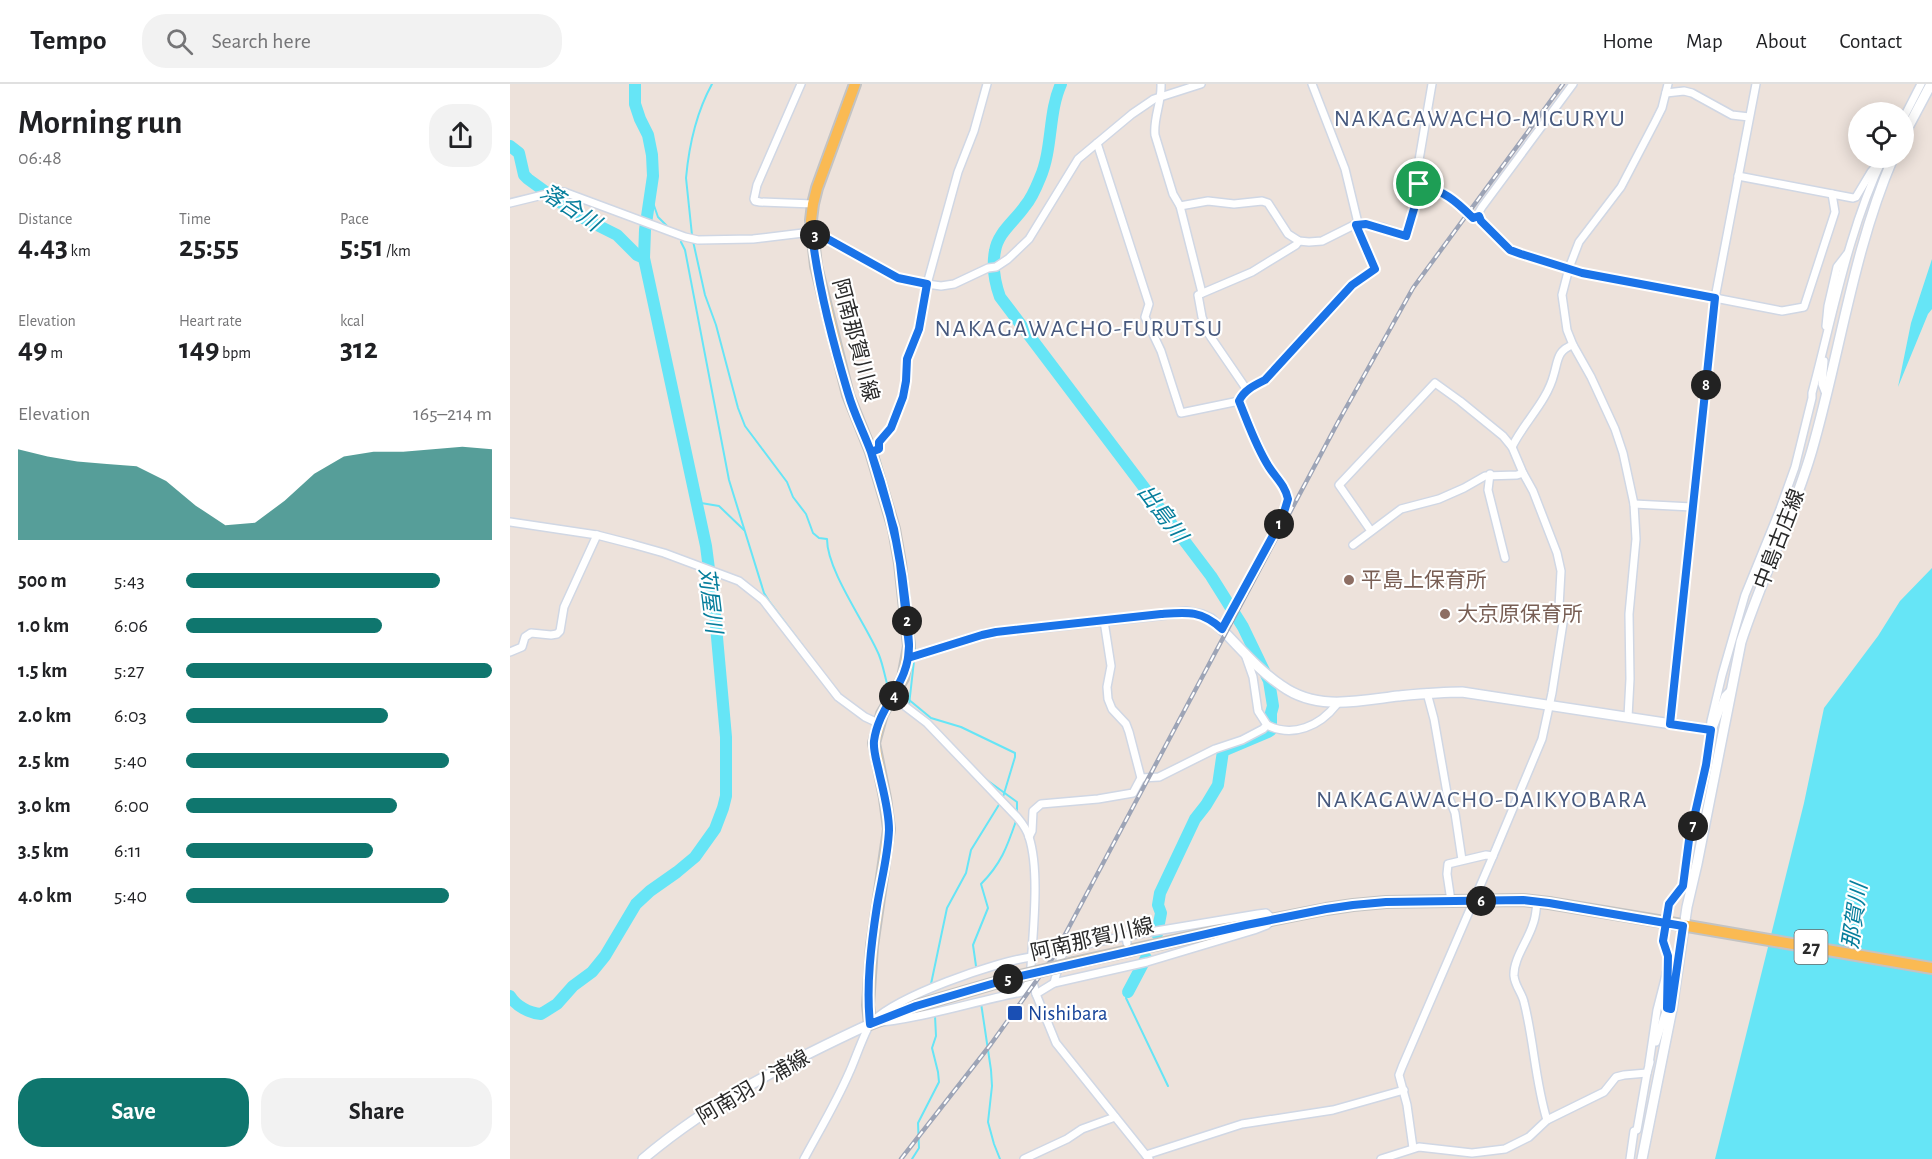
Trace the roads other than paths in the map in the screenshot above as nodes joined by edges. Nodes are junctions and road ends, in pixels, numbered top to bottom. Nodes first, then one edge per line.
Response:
1 (801, 84) edge
2 (855, 84) edge
3 (987, 84) edge
4 (1161, 84) edge
5 (1201, 84) edge
6 (1312, 84) edge
7 (1432, 84) edge
8 (1573, 84) edge
9 (1668, 84) edge
10 (1755, 84) edge
11 (1931, 84) edge
12 (1920, 85) edge
13 (1666, 93) junction
14 (1161, 96) junction
15 (1914, 102) edge
16 (1914, 108) edge
17 (1749, 117) junction
18 (1097, 143) junction
19 (1874, 168) edge
20 (1878, 168) edge
21 (1889, 168) edge
22 (1738, 177) junction
23 (1419, 184) junction
24 (1832, 194) junction
25 (510, 203) edge
26 (813, 204) junction
27 (1180, 206) junction
28 (1479, 216) junction
29 (1357, 224) junction
30 (812, 234) junction
31 (1299, 241) junction
32 (1569, 268) junction
33 (925, 284) junction
34 (1202, 293) junction
35 (1715, 298) junction
36 (1573, 345) junction
37 (1824, 347) junction
38 (1247, 390) junction
39 (1826, 394) junction
40 (1239, 401) junction
41 (1512, 447) junction
42 (874, 451) junction
43 (1523, 473) junction
44 (1490, 474) junction
45 (1634, 504) junction
46 (1692, 507) junction
47 (510, 522) edge
48 (1371, 531) junction
49 (597, 535) junction
50 (1353, 545) dead end
51 (1505, 558) dead end
52 (1104, 621) junction
53 (1222, 629) junction
54 (510, 652) edge
55 (1244, 652) junction
56 (908, 658) junction
57 (1731, 690) junction
58 (1427, 693) junction
59 (893, 697) junction
60 (1337, 704) junction
61 (1548, 705) junction
62 (1628, 717) junction
63 (878, 723) junction
64 (1670, 724) junction
65 (1267, 725) junction
66 (1711, 730) junction
67 (1141, 778) junction
68 (1029, 837) junction
69 (1493, 856) junction
70 (1462, 860) junction
71 (1451, 901) junction
72 (1473, 901) junction
73 (1536, 902) junction
74 (1273, 919) junction
75 (1686, 926) junction
76 (1032, 957) junction
77 (1932, 968) edge
78 (1666, 972) junction
79 (1032, 978) junction
80 (1054, 982) junction
81 (1036, 994) junction
82 (1669, 1008) junction
83 (870, 1024) junction
84 (1649, 1064) junction
85 (1647, 1073) junction
86 (1404, 1090) junction
87 (1115, 1117) junction
88 (1547, 1120) junction
89 (1413, 1148) junction
90 (1147, 1157) edge
91 (643, 1159) edge
92 (804, 1159) edge
93 (1024, 1159) edge
94 (1381, 1159) edge
95 (1630, 1159) edge
96 (1642, 1159) edge

1 - 26 street
2 - 26 main road, 阿南那賀川線
3 - 33 street
4 - 14 street
5 - 14 street
6 - 29 street
7 - 23 street
8 - 28 street
9 - 13 street
10 - 17 street
11 - 16 main road
12 - 15 street
13 - 17 street
13 - 32 street
14 - 18 street
14 - 27 street
17 - 22 street
18 - 33 street
18 - 40 street
19 - 24 street
20 - 37 street
21 - 39 main road, 中島古庄線
22 - 24 street
22 - 35 street
23 - 28 street
23 - 29 street
24 - 35 street
25 - 30 street
26 - 30 main road, 阿南那賀川線
27 - 31 street
27 - 34 street
28 - 32 street
29 - 31 street
29 - 38 street
30 - 33 street
30 - 42 main road, 阿南那賀川線
31 - 34 street
32 - 35 street
32 - 36 street
33 - 42 street
34 - 38 street
35 - 46 street
36 - 41 street
36 - 45 street
37 - 39 street
37 - 66 street
38 - 40 street
39 - 57 main road, 中島古庄線
40 - 53 street
41 - 43 street
41 - 48 street
42 - 56 main road, 阿南那賀川線
43 - 44 street
43 - 61 street
44 - 48 street
44 - 51 street
45 - 46 street
45 - 62 street
46 - 64 street
47 - 49 street
48 - 50 street
49 - 54 street
49 - 63 street
52 - 53 main road
52 - 56 main road
52 - 67 street
53 - 55 main road
55 - 60 main road
55 - 65 street
56 - 59 main road, 阿南那賀川線
57 - 66 street
57 - 75 main road, 中島古庄線
58 - 60 main road
58 - 61 main road
58 - 70 street
59 - 63 main road, 阿南那賀川線
59 - 68 street
60 - 65 street
61 - 62 main road
61 - 69 street
62 - 64 main road
63 - 83 main road, 阿南那賀川線
64 - 66 main road
65 - 67 street
66 - 78 street
67 - 68 street
68 - 76 street
69 - 70 street
69 - 72 street
70 - 71 street
71 - 72 main road, 阿南那賀川線 / 27
71 - 74 main road, 阿南那賀川線 / 27
72 - 73 main road, 阿南那賀川線 / 27
72 - 86 street
73 - 75 main road, 阿南那賀川線 / 27, bridge
73 - 88 street
74 - 80 street
74 - 80 street
74 - 83 main road, 阿南那賀川線 / 27, bridge
75 - 77 main road, 阿南那賀川線 / 27
75 - 82 main road
76 - 79 street
76 - 83 street
78 - 82 street
78 - 84 street
79 - 81 street
79 - 83 street
80 - 81 street
81 - 87 street
82 - 84 street
82 - 96 main road
83 - 91 main road, 阿南羽ノ浦線
83 - 92 street
84 - 85 street
85 - 88 street
85 - 95 street
86 - 89 street
86 - 90 street
87 - 90 street
87 - 93 street
88 - 89 street
89 - 94 street

